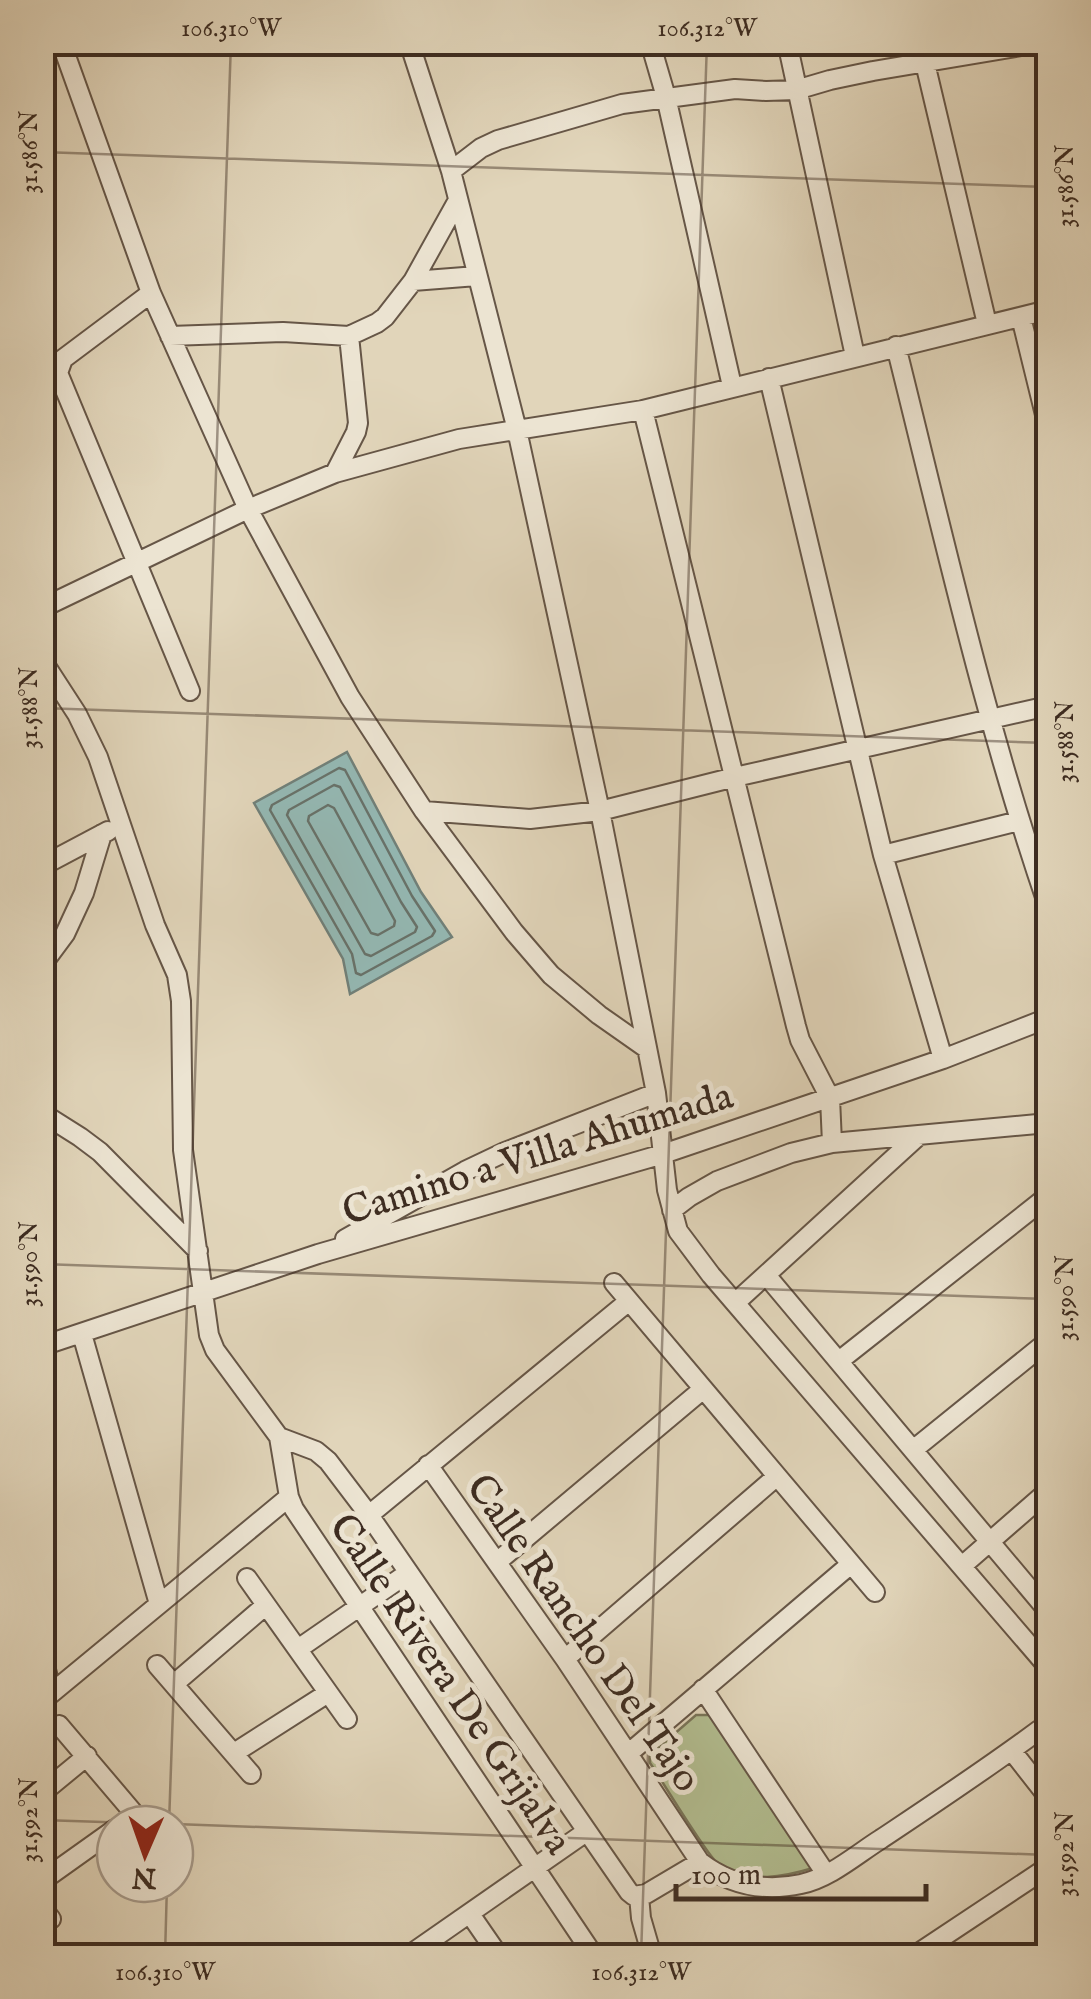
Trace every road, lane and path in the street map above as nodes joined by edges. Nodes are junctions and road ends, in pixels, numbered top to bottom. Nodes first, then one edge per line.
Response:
1 (409, 42) edge
2 (650, 42) edge
3 (786, 42) edge
4 (920, 42) edge
5 (1045, 42) edge
6 (62, 43) edge
7 (42, 48) edge
8 (924, 62) junction
9 (796, 90) junction
10 (666, 97) junction
11 (451, 172) junction
12 (458, 200) junction
13 (478, 276) junction
14 (412, 281) junction
15 (151, 293) junction
16 (1048, 310) edge
17 (1021, 316) junction
18 (988, 324) junction
19 (170, 336) junction
20 (348, 336) junction
21 (896, 346) junction
22 (855, 356) junction
23 (769, 378) junction
24 (732, 386) junction
25 (643, 410) junction
26 (1048, 427) edge
27 (517, 430) junction
28 (335, 473) junction
29 (248, 510) junction
30 (136, 563) junction
31 (42, 608) edge
32 (42, 660) edge
33 (190, 691) dead end
34 (1048, 706) edge
35 (989, 719) junction
36 (858, 750) junction
37 (735, 777) junction
38 (424, 811) junction
39 (600, 812) junction
40 (1019, 821) junction
41 (122, 824) junction
42 (102, 834) junction
43 (884, 855) junction
44 (42, 866) edge
45 (1048, 906) edge
46 (42, 965) edge
47 (1048, 1018) edge
48 (646, 1048) junction
49 (943, 1058) junction
50 (656, 1093) junction
51 (830, 1098) junction
52 (42, 1114) edge
53 (1048, 1123) edge
54 (918, 1136) junction
55 (832, 1143) junction
56 (663, 1154) junction
57 (1048, 1196) edge
58 (672, 1210) junction
59 (198, 1251) junction
60 (318, 1254) junction
61 (766, 1275) junction
62 (614, 1283) dead end
63 (203, 1294) junction
64 (629, 1302) junction
65 (735, 1304) junction
66 (82, 1334) junction
67 (1048, 1341) edge
68 (42, 1346) edge
69 (839, 1361) junction
70 (702, 1390) junction
71 (279, 1437) junction
72 (914, 1450) junction
73 (428, 1464) junction
74 (776, 1477) junction
75 (1048, 1491) edge
76 (290, 1497) junction
77 (369, 1515) junction
78 (989, 1542) junction
79 (497, 1562) junction
80 (851, 1564) junction
81 (962, 1566) junction
82 (408, 1573) junction
83 (247, 1578) dead end
84 (875, 1592) dead end
85 (159, 1604) junction
86 (266, 1605) junction
87 (358, 1606) junction
88 (1048, 1611) edge
89 (298, 1649) junction
90 (42, 1655) edge
91 (564, 1659) junction
92 (157, 1665) dead end
93 (1048, 1667) edge
94 (174, 1684) junction
95 (704, 1688) junction
96 (328, 1693) junction
97 (47, 1697) edge
98 (347, 1718) dead end
99 (60, 1725) dead end
100 (1040, 1730) dead end
101 (1012, 1751) junction
102 (234, 1753) junction
103 (629, 1753) junction
104 (87, 1756) junction
105 (251, 1774) dead end
106 (42, 1793) edge
107 (1048, 1797) edge
108 (122, 1804) edge
109 (586, 1832) junction
110 (95, 1843) edge
111 (700, 1862) junction
112 (1048, 1866) edge
113 (534, 1868) junction
114 (826, 1874) junction
115 (42, 1880) edge
116 (639, 1896) junction
117 (470, 1914) junction
118 (408, 1956) edge
119 (499, 1956) edge
120 (594, 1956) edge
121 (652, 1956) edge
122 (914, 1956) edge

1 - 11 street
2 - 10 street
3 - 9 street
4 - 8 street
5 - 8 street
6 - 7 street
6 - 15 street
8 - 9 street
8 - 18 street
9 - 10 street
9 - 22 street
10 - 11 street
10 - 24 street
11 - 12 street
12 - 13 street
12 - 14 street
13 - 14 street
13 - 27 street
14 - 20 street
15 - 19 street
15 - 30 street
16 - 17 street
17 - 18 street
17 - 26 street
18 - 21 street
19 - 20 street
19 - 29 street
20 - 28 street
21 - 22 street
21 - 35 street
22 - 23 street
23 - 24 street
23 - 36 street
24 - 25 street
25 - 27 street
25 - 37 street
27 - 28 street
27 - 39 street
28 - 29 street
29 - 30 street
29 - 38 street
30 - 31 street
30 - 33 street
32 - 41 street
34 - 35 street
35 - 36 street
35 - 40 street
36 - 37 street
36 - 43 street
37 - 39 street
37 - 51 street
38 - 39 street
38 - 48 street
39 - 48 street
40 - 43 street
40 - 45 street
41 - 42 street
41 - 59 street
42 - 44 street
42 - 46 street
43 - 49 street
47 - 49 street, Camino a Villa Ahumada
48 - 50 street
49 - 51 street, Camino a Villa Ahumada
50 - 56 street
50 - 60 street
51 - 55 street
51 - 56 street, Camino a Villa Ahumada
52 - 59 street
53 - 54 street
54 - 55 street
54 - 61 street
55 - 58 street
56 - 58 street
56 - 60 street, Camino a Villa Ahumada
57 - 69 street
58 - 65 street
59 - 63 street
60 - 63 street, Camino a Villa Ahumada
61 - 65 street
61 - 69 street
62 - 64 street
63 - 66 street, Camino a Villa Ahumada
63 - 71 street
64 - 70 street
64 - 73 street
65 - 81 street
66 - 68 street, Camino a Villa Ahumada
66 - 85 street
67 - 72 street
69 - 72 street
70 - 74 street
70 - 79 street
71 - 76 street, Calle Rivera De Grijalva
71 - 77 street
72 - 78 street
73 - 77 street
73 - 79 street, Calle Rancho Del Tajo
74 - 80 street
74 - 91 street
75 - 78 street
76 - 85 street
76 - 87 street, Calle Rivera De Grijalva
77 - 82 street
78 - 81 street
78 - 88 street
79 - 91 street, Calle Rancho Del Tajo
80 - 84 street
80 - 95 street
81 - 93 street
82 - 87 street
82 - 109 street
83 - 86 street
85 - 97 street
86 - 89 street
86 - 94 street
87 - 89 street
87 - 113 street, Calle Rivera De Grijalva
89 - 96 street
90 - 97 street
91 - 103 street, Calle Rancho Del Tajo
92 - 94 street
94 - 102 street
95 - 103 street
95 - 114 street
96 - 98 street
96 - 102 street
99 - 104 street
100 - 101 street
101 - 107 street
101 - 114 street
102 - 105 street
103 - 111 street, Calle Rancho Del Tajo
104 - 106 street
104 - 108 street
109 - 113 street
109 - 116 street
110 - 115 street
111 - 114 street
111 - 116 street
112 - 122 street
113 - 117 street
113 - 120 street, Calle Rivera De Grijalva
116 - 121 street
117 - 118 street
117 - 119 street

